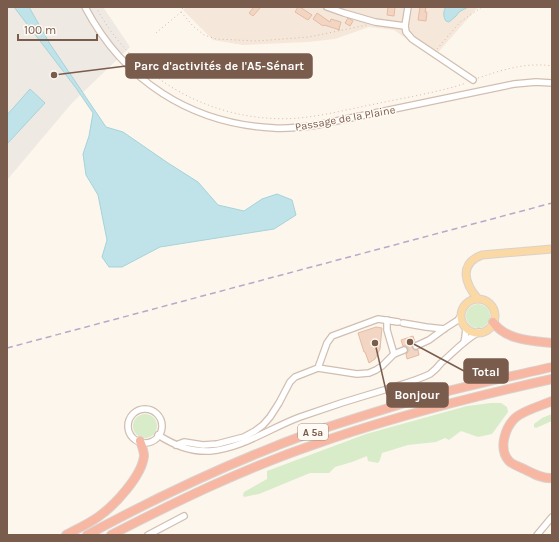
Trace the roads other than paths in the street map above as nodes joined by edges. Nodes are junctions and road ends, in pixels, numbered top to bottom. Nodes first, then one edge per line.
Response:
1 (85, 7) edge
2 (327, 7) edge
3 (408, 7) edge
4 (405, 26) junction
5 (473, 80) road end
6 (552, 83) edge
7 (552, 249) edge
8 (478, 299) junction
9 (461, 316) junction
10 (387, 320) junction
11 (493, 322) junction
12 (444, 328) junction
13 (466, 328) junction
14 (479, 332) junction
15 (464, 343) junction
16 (552, 343) edge
17 (416, 346) tunnel mouth
18 (404, 350) tunnel mouth
19 (394, 354) junction
20 (552, 367) edge
21 (318, 368) junction
22 (552, 379) edge
23 (552, 402) edge
24 (158, 435) junction
25 (140, 442) junction
26 (176, 445) junction
27 (552, 478) edge
28 (184, 516) dead end
29 (552, 517) edge
30 (66, 535) edge
31 (88, 535) edge
32 (111, 535) edge
33 (148, 535) edge
34 (537, 535) edge

1 - 6 street, Passage de la Plaine
2 - 4 street
3 - 4 street
4 - 5 street
7 - 8 main road
8 - 9 main road
8 - 11 main road
9 - 12 street
9 - 13 main road
10 - 12 street
10 - 19 street
10 - 21 street
11 - 14 main road
11 - 16 highway
12 - 17 street
13 - 14 main road
13 - 15 street
14 - 15 street
15 - 26 street
18 - 19 street
19 - 21 street
20 - 31 highway, A 5a
21 - 26 street
22 - 32 highway, A 5a
23 - 27 highway
24 - 25 street
24 - 25 street
24 - 26 street
25 - 30 highway
28 - 33 street
29 - 34 street

